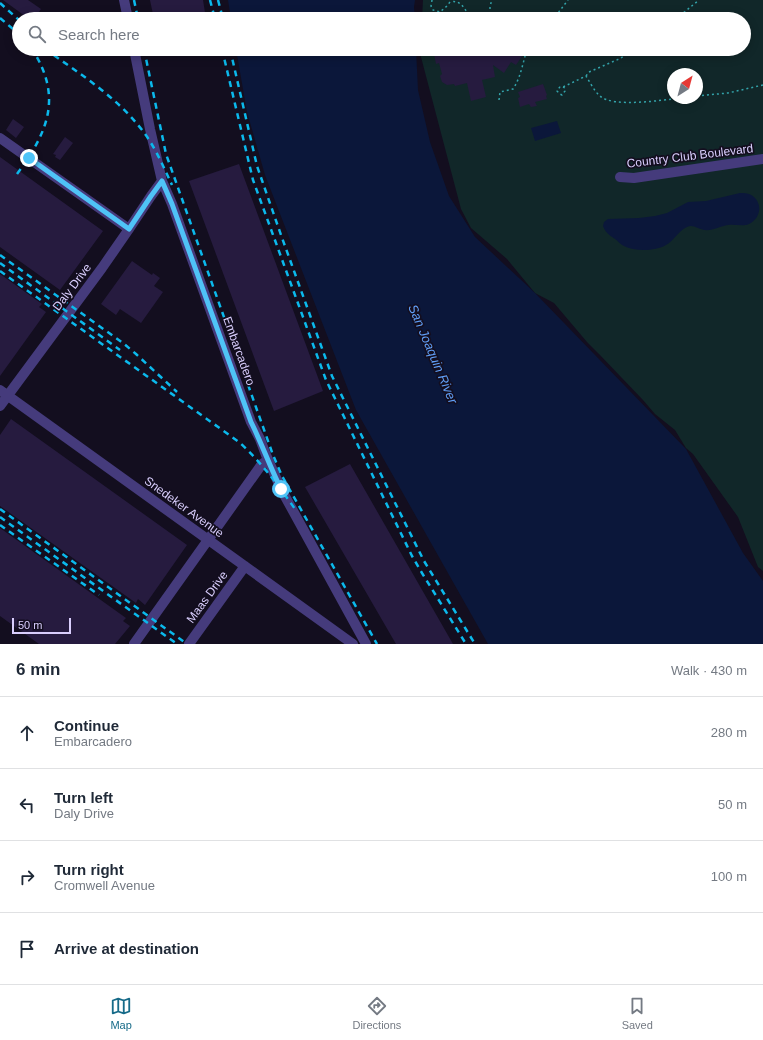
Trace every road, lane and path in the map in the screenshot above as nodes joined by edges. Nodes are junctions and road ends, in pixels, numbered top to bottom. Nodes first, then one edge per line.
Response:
1 (124, 0) edge
2 (432, 0) edge
3 (492, 0) edge
4 (568, 0) edge
5 (699, 0) edge
6 (127, 12) edge
7 (440, 12) edge
8 (440, 12) edge
9 (467, 12) edge
10 (490, 12) edge
11 (559, 12) edge
12 (684, 12) edge
13 (135, 56) edge
14 (525, 56) edge
15 (624, 56) edge
16 (586, 76) junction
17 (763, 86) edge
18 (563, 87) junction
19 (703, 95) edge
20 (667, 99) edge
21 (499, 100) dead end
22 (0, 138) edge
23 (763, 159) edge
24 (620, 178) dead end
25 (162, 181) junction
26 (129, 229) junction
27 (4, 393) edge
28 (0, 406) edge
29 (268, 460) junction
30 (208, 540) junction
31 (245, 566) junction
32 (134, 644) edge
33 (189, 644) edge
34 (353, 644) edge
35 (366, 644) edge

1 - 6 street
2 - 8 path
3 - 10 path
4 - 11 path
5 - 12 path
7 - 9 path
13 - 25 street, Embarcadero
14 - 21 path
15 - 16 path
16 - 18 path
16 - 20 path
17 - 19 path
18 - 18 path
22 - 26 street
23 - 24 street, Country Club Boulevard
25 - 26 street, Daly Drive
25 - 29 street, Embarcadero
26 - 27 street, Daly Drive
27 - 28 street, Daly Drive
27 - 30 street, Snedeker Avenue
29 - 30 street
29 - 35 street, Embarcadero
30 - 31 street, Snedeker Avenue
30 - 32 street
31 - 33 street, Maas Drive
31 - 34 street, Snedeker Avenue

